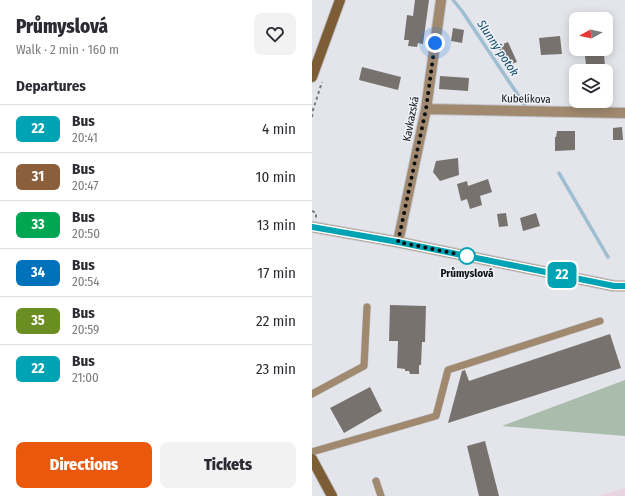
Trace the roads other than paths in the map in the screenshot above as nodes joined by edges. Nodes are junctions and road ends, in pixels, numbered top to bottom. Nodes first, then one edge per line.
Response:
1 (340, 0) edge
2 (441, 0) edge
3 (312, 77) edge
4 (426, 109) junction
5 (625, 113) edge
6 (312, 227) edge
7 (398, 242) junction
8 (625, 286) edge
9 (367, 307) dead end
10 (600, 321) dead end
11 (312, 394) edge
12 (312, 452) edge
13 (312, 459) edge
14 (376, 481) dead end
15 (332, 496) edge
16 (381, 496) edge

1 - 3 street
2 - 4 street, Kavkazská
4 - 5 street, Kubelíkova
4 - 7 street, Kavkazská
6 - 7 street
7 - 8 street
9 - 11 lane
10 - 12 lane
13 - 15 street
14 - 16 lane

